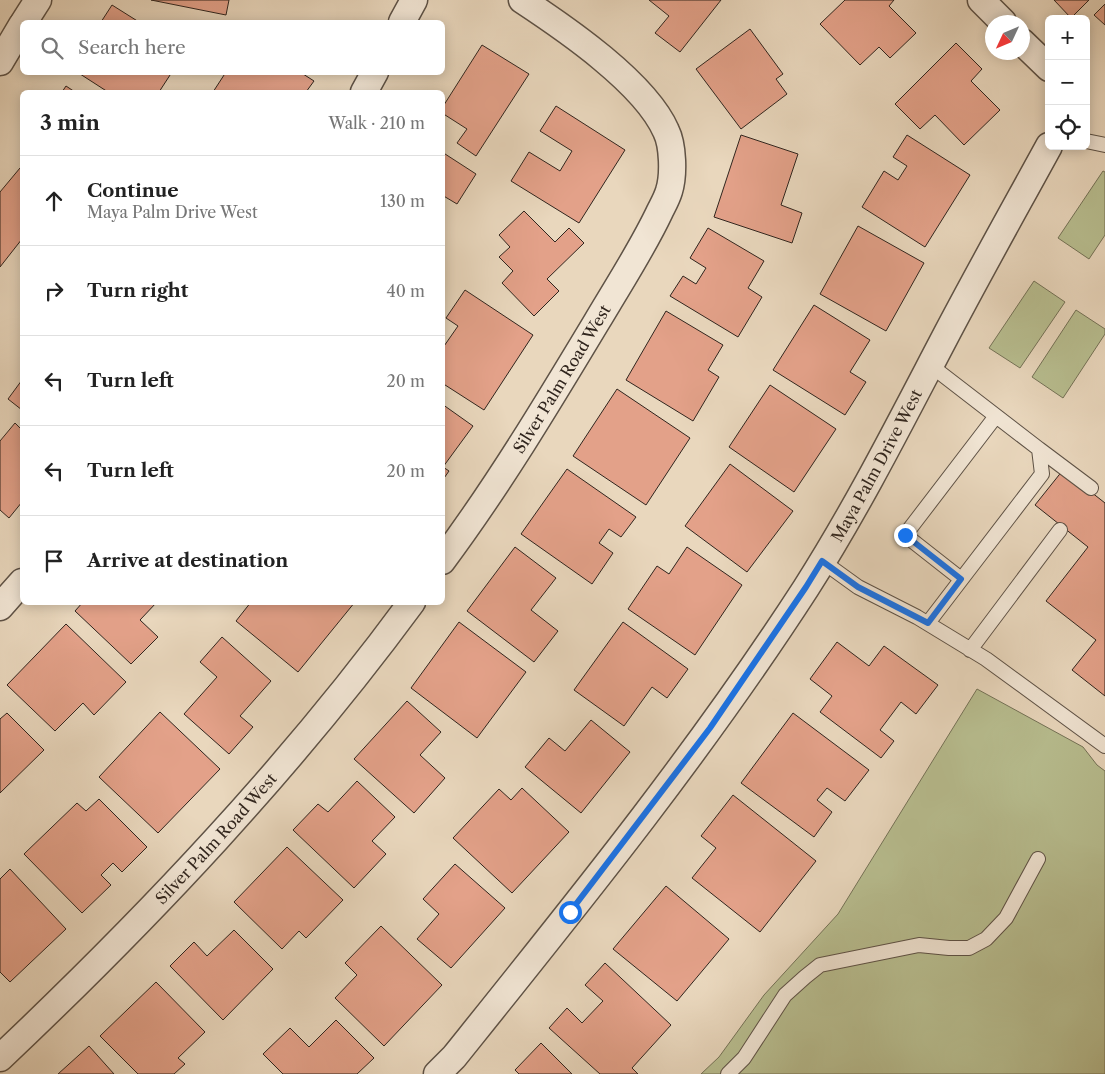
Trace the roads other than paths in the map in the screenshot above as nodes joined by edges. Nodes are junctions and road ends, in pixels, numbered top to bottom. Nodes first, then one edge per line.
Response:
1 (38, 0) edge
2 (414, 0) edge
3 (522, 0) edge
4 (981, 0) edge
5 (996, 15) edge
6 (26, 20) edge
7 (403, 20) edge
8 (20, 29) edge
9 (1030, 50) edge
10 (0, 62) edge
11 (1045, 64) edge
12 (372, 75) edge
13 (365, 90) edge
14 (1090, 141) edge
15 (1105, 144) edge
16 (1047, 150) edge
17 (930, 365) junction
18 (996, 416) junction
19 (1039, 449) junction
20 (1091, 488) dead end
21 (1060, 530) dead end
22 (445, 557) edge
23 (822, 561) junction
24 (961, 579) junction
25 (20, 584) edge
26 (410, 605) edge
27 (0, 607) edge
28 (928, 623) junction
29 (970, 650) junction
30 (1105, 746) edge
31 (1038, 859) dead end
32 (0, 1058) edge
33 (437, 1074) edge
34 (728, 1074) edge

1 - 6 street
2 - 7 street
3 - 22 street, Silver Palm Road West
4 - 5 street
8 - 10 street
9 - 11 street
12 - 13 street
14 - 15 lane
16 - 17 street, Maya Palm Drive West
17 - 18 lane
17 - 23 street, Maya Palm Drive West
18 - 19 lane
18 - 24 lane
19 - 20 lane
19 - 24 lane
21 - 29 lane
23 - 28 lane
23 - 33 street, Maya Palm Drive West
24 - 28 lane
25 - 27 street
26 - 32 street, Silver Palm Road West
28 - 29 lane
29 - 30 lane
31 - 34 lane

